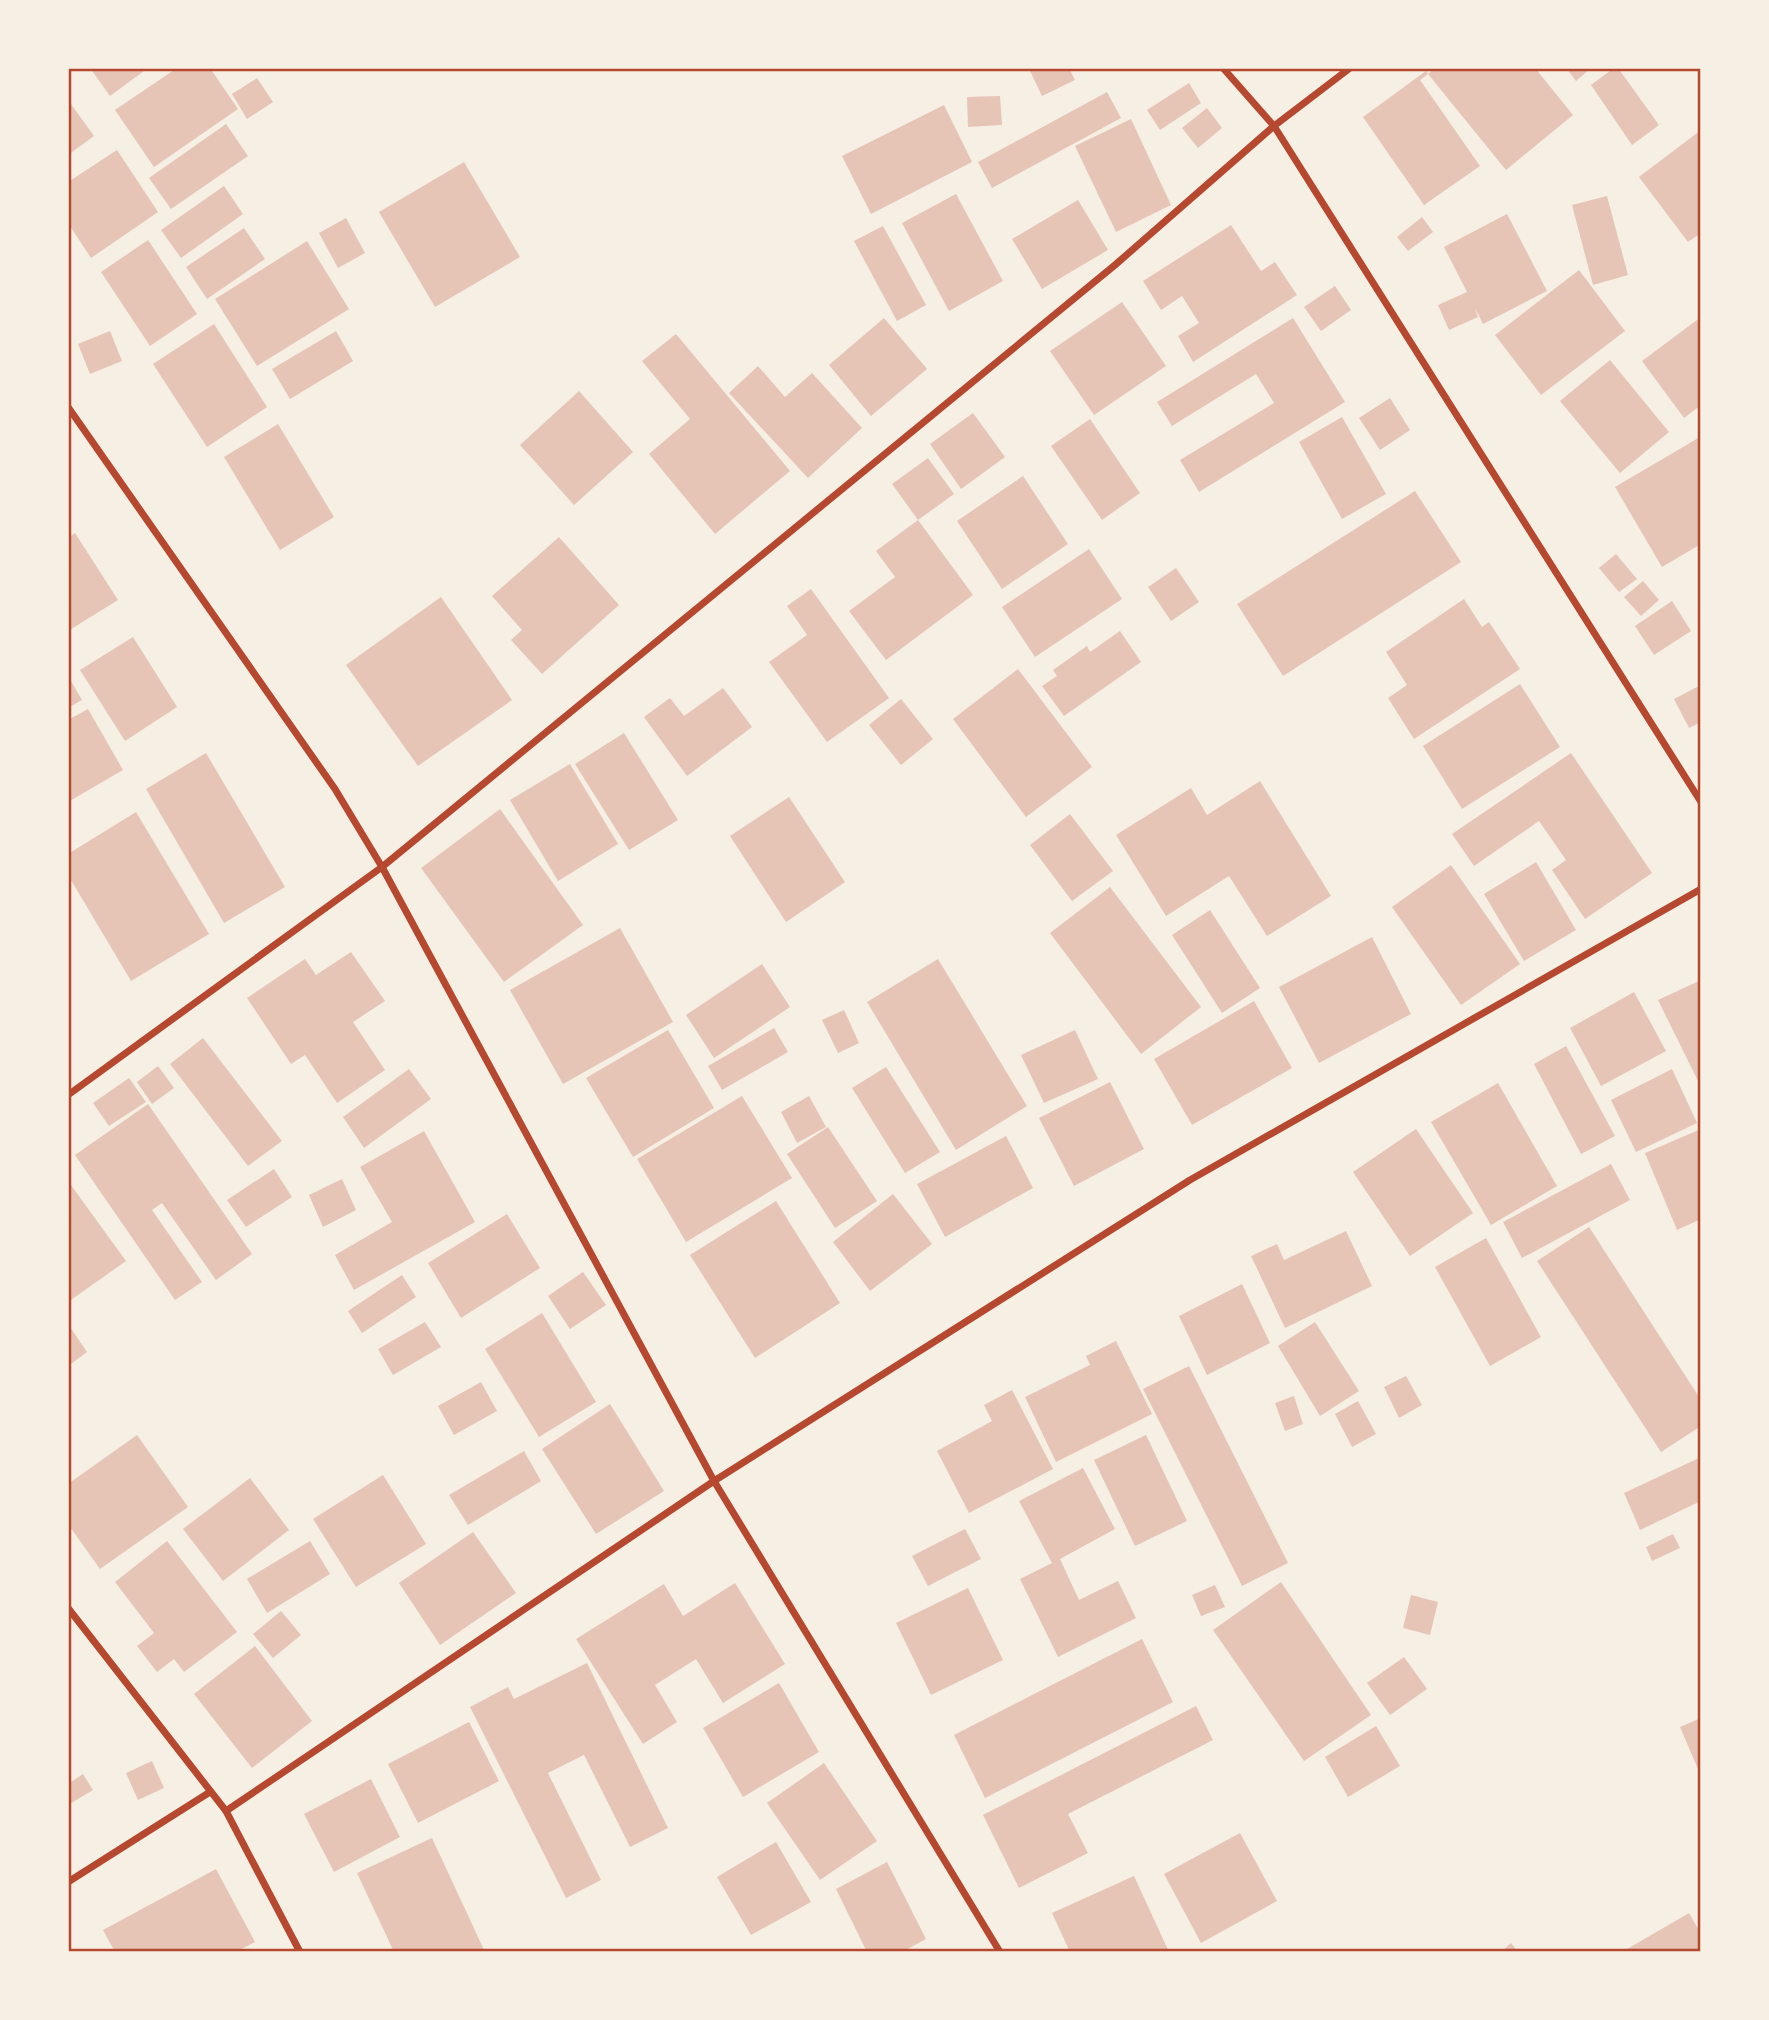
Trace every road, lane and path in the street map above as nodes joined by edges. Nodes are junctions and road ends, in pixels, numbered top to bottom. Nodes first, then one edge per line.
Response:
1 (1223, 68) edge
2 (1350, 68) edge
3 (1273, 126) junction
4 (68, 407) edge
5 (1701, 802) edge
6 (382, 867) junction
7 (1701, 889) edge
8 (68, 1095) edge
9 (714, 1481) junction
10 (68, 1608) edge
11 (210, 1792) junction
12 (226, 1811) junction
13 (68, 1882) edge
14 (300, 1952) edge
15 (1000, 1952) edge

1 - 3 street
2 - 3 street
3 - 5 street
3 - 6 street
4 - 6 street
6 - 8 street
6 - 9 street
7 - 9 street
9 - 12 street
9 - 15 street
10 - 11 street
11 - 12 street
11 - 13 street
12 - 14 street

